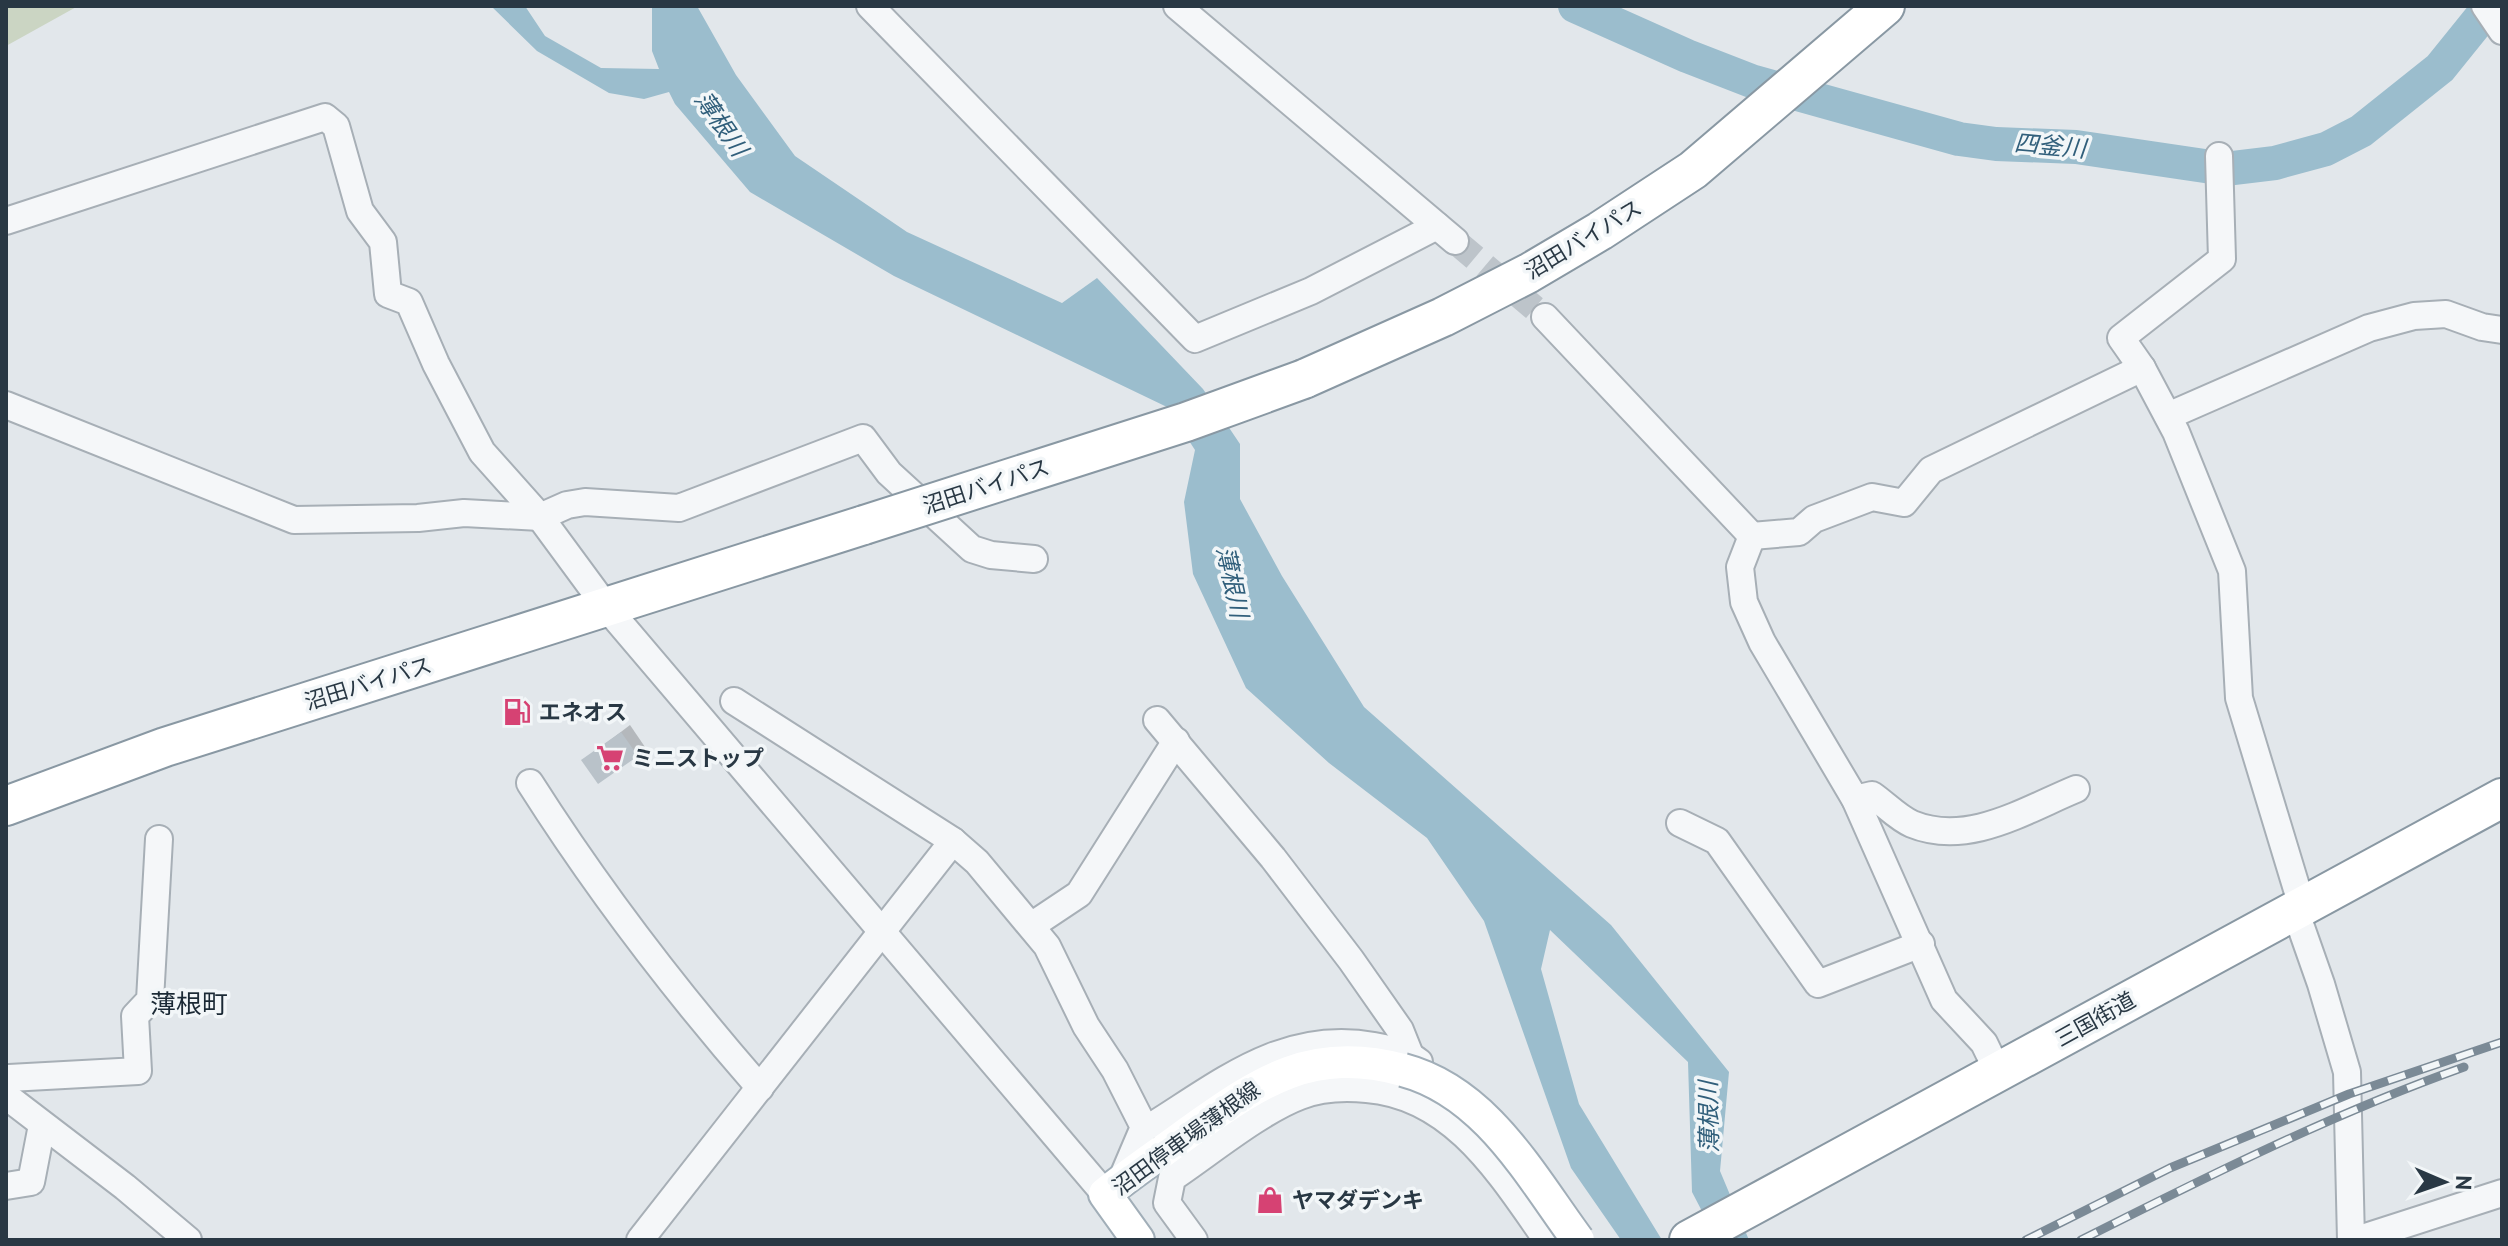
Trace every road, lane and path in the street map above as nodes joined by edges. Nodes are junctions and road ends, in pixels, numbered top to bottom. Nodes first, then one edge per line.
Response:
1 (870, 6) edge
2 (1177, 6) edge
3 (1885, 6) edge
4 (2485, 6) edge
5 (2502, 31) edge
6 (2219, 156) dead end
7 (6, 221) edge
8 (1545, 317) tunnel mouth
9 (2502, 330) edge
10 (2142, 368) junction
11 (6, 405) edge
12 (2168, 416) junction
13 (540, 517) junction
14 (1752, 536) junction
15 (1034, 559) dead end
16 (607, 608) junction
17 (734, 701) dead end
18 (1157, 720) dead end
19 (1176, 741) junction
20 (530, 783) dead end
21 (2076, 789) dead end
22 (2502, 798) edge
23 (1855, 799) junction
24 (6, 806) edge
25 (1680, 823) dead end
26 (159, 839) dead end
27 (953, 841) junction
28 (2299, 908) junction
29 (1031, 926) junction
30 (884, 931) junction
31 (1921, 944) junction
32 (1406, 1062) junction
33 (1998, 1072) junction
34 (6, 1080) edge
35 (760, 1088) junction
36 (6, 1096) edge
37 (1450, 1121) junction
38 (42, 1125) junction
39 (1144, 1127) junction
40 (6, 1186) edge
41 (1113, 1188) junction
42 (2502, 1193) edge
43 (655, 1235) edge
44 (188, 1240) edge
45 (1138, 1240) edge
46 (1194, 1240) edge
47 (1547, 1240) edge
48 (1578, 1240) edge
49 (1689, 1240) edge
50 (2353, 1240) edge

1 - 2 street
3 - 16 highway, 沼田バイパス, bridge
4 - 5 street
6 - 10 street
7 - 13 street
8 - 14 street
9 - 12 street
10 - 12 street
10 - 14 street
11 - 13 street
12 - 28 street
13 - 15 street
13 - 16 street
14 - 23 street
16 - 24 highway, 沼田バイパス
16 - 30 street
17 - 27 street
18 - 19 street
19 - 29 street
19 - 32 street
20 - 35 street
21 - 23 street
22 - 28 highway, 三国街道
23 - 31 street
25 - 31 street
26 - 34 street
27 - 29 street
27 - 30 street
28 - 33 highway, 三国街道
28 - 50 street
29 - 39 street
30 - 35 street
30 - 41 street
31 - 33 street
32 - 37 street
32 - 39 street
32 - 41 main road, 沼田停車場薄根線
32 - 48 main road, 沼田停車場薄根線, bridge
33 - 49 highway, 三国街道
35 - 43 street
36 - 38 street
37 - 46 street
37 - 47 street
38 - 40 street
38 - 44 street
39 - 41 street
41 - 45 main road, 沼田停車場薄根線
42 - 50 street

